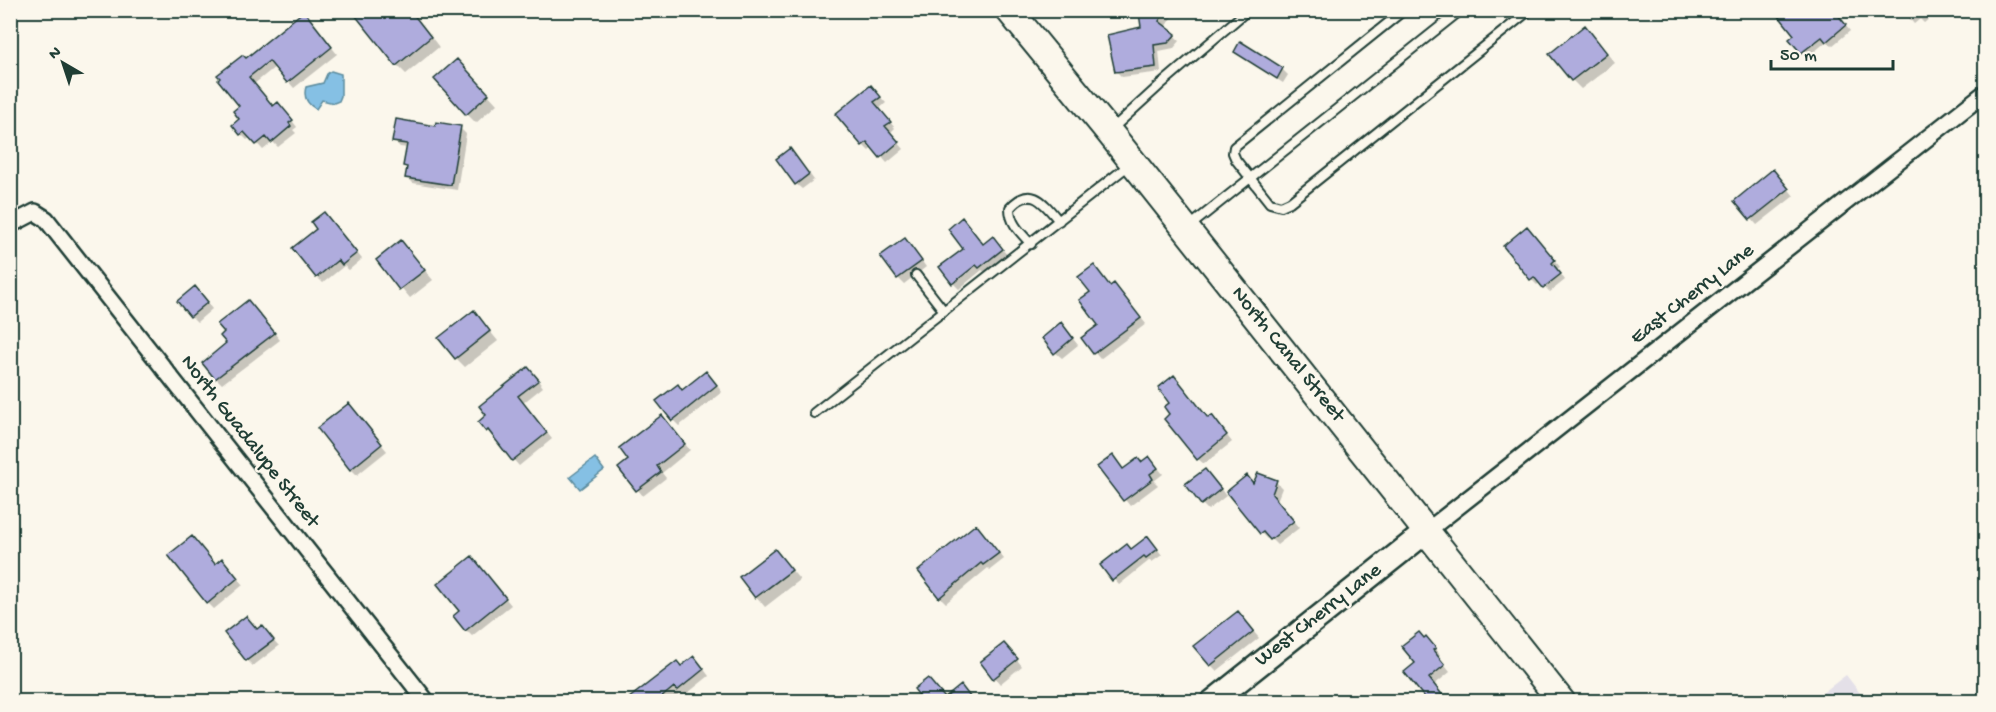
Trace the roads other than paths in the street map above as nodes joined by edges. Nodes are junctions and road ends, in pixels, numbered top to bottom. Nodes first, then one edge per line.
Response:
1 (1008, 10) edge
2 (1248, 10) edge
3 (1404, 10) edge
4 (1461, 10) edge
5 (1530, 10) edge
6 (1986, 92) edge
7 (1109, 132) junction
8 (1133, 162) junction
9 (1250, 178) junction
10 (1059, 221) junction
11 (10, 225) edge
12 (1186, 229) junction
13 (1030, 244) junction
14 (916, 275) dead end
15 (944, 311) junction
16 (814, 413) dead end
17 (1427, 531) junction
18 (427, 702) edge
19 (1212, 702) edge
20 (1562, 702) edge

1 - 7 main road, North Canal Street
2 - 7 lane
3 - 9 lane
4 - 9 lane
5 - 9 lane
6 - 17 street, East Cherry Lane
7 - 8 main road, North Canal Street
8 - 10 lane
8 - 12 main road, North Canal Street
9 - 12 lane
10 - 13 lane
10 - 13 lane
11 - 18 street, North Guadalupe Street
12 - 17 main road, North Canal Street
13 - 15 lane
14 - 15 lane
15 - 16 lane
17 - 19 street, West Cherry Lane
17 - 20 main road, North Canal Street

